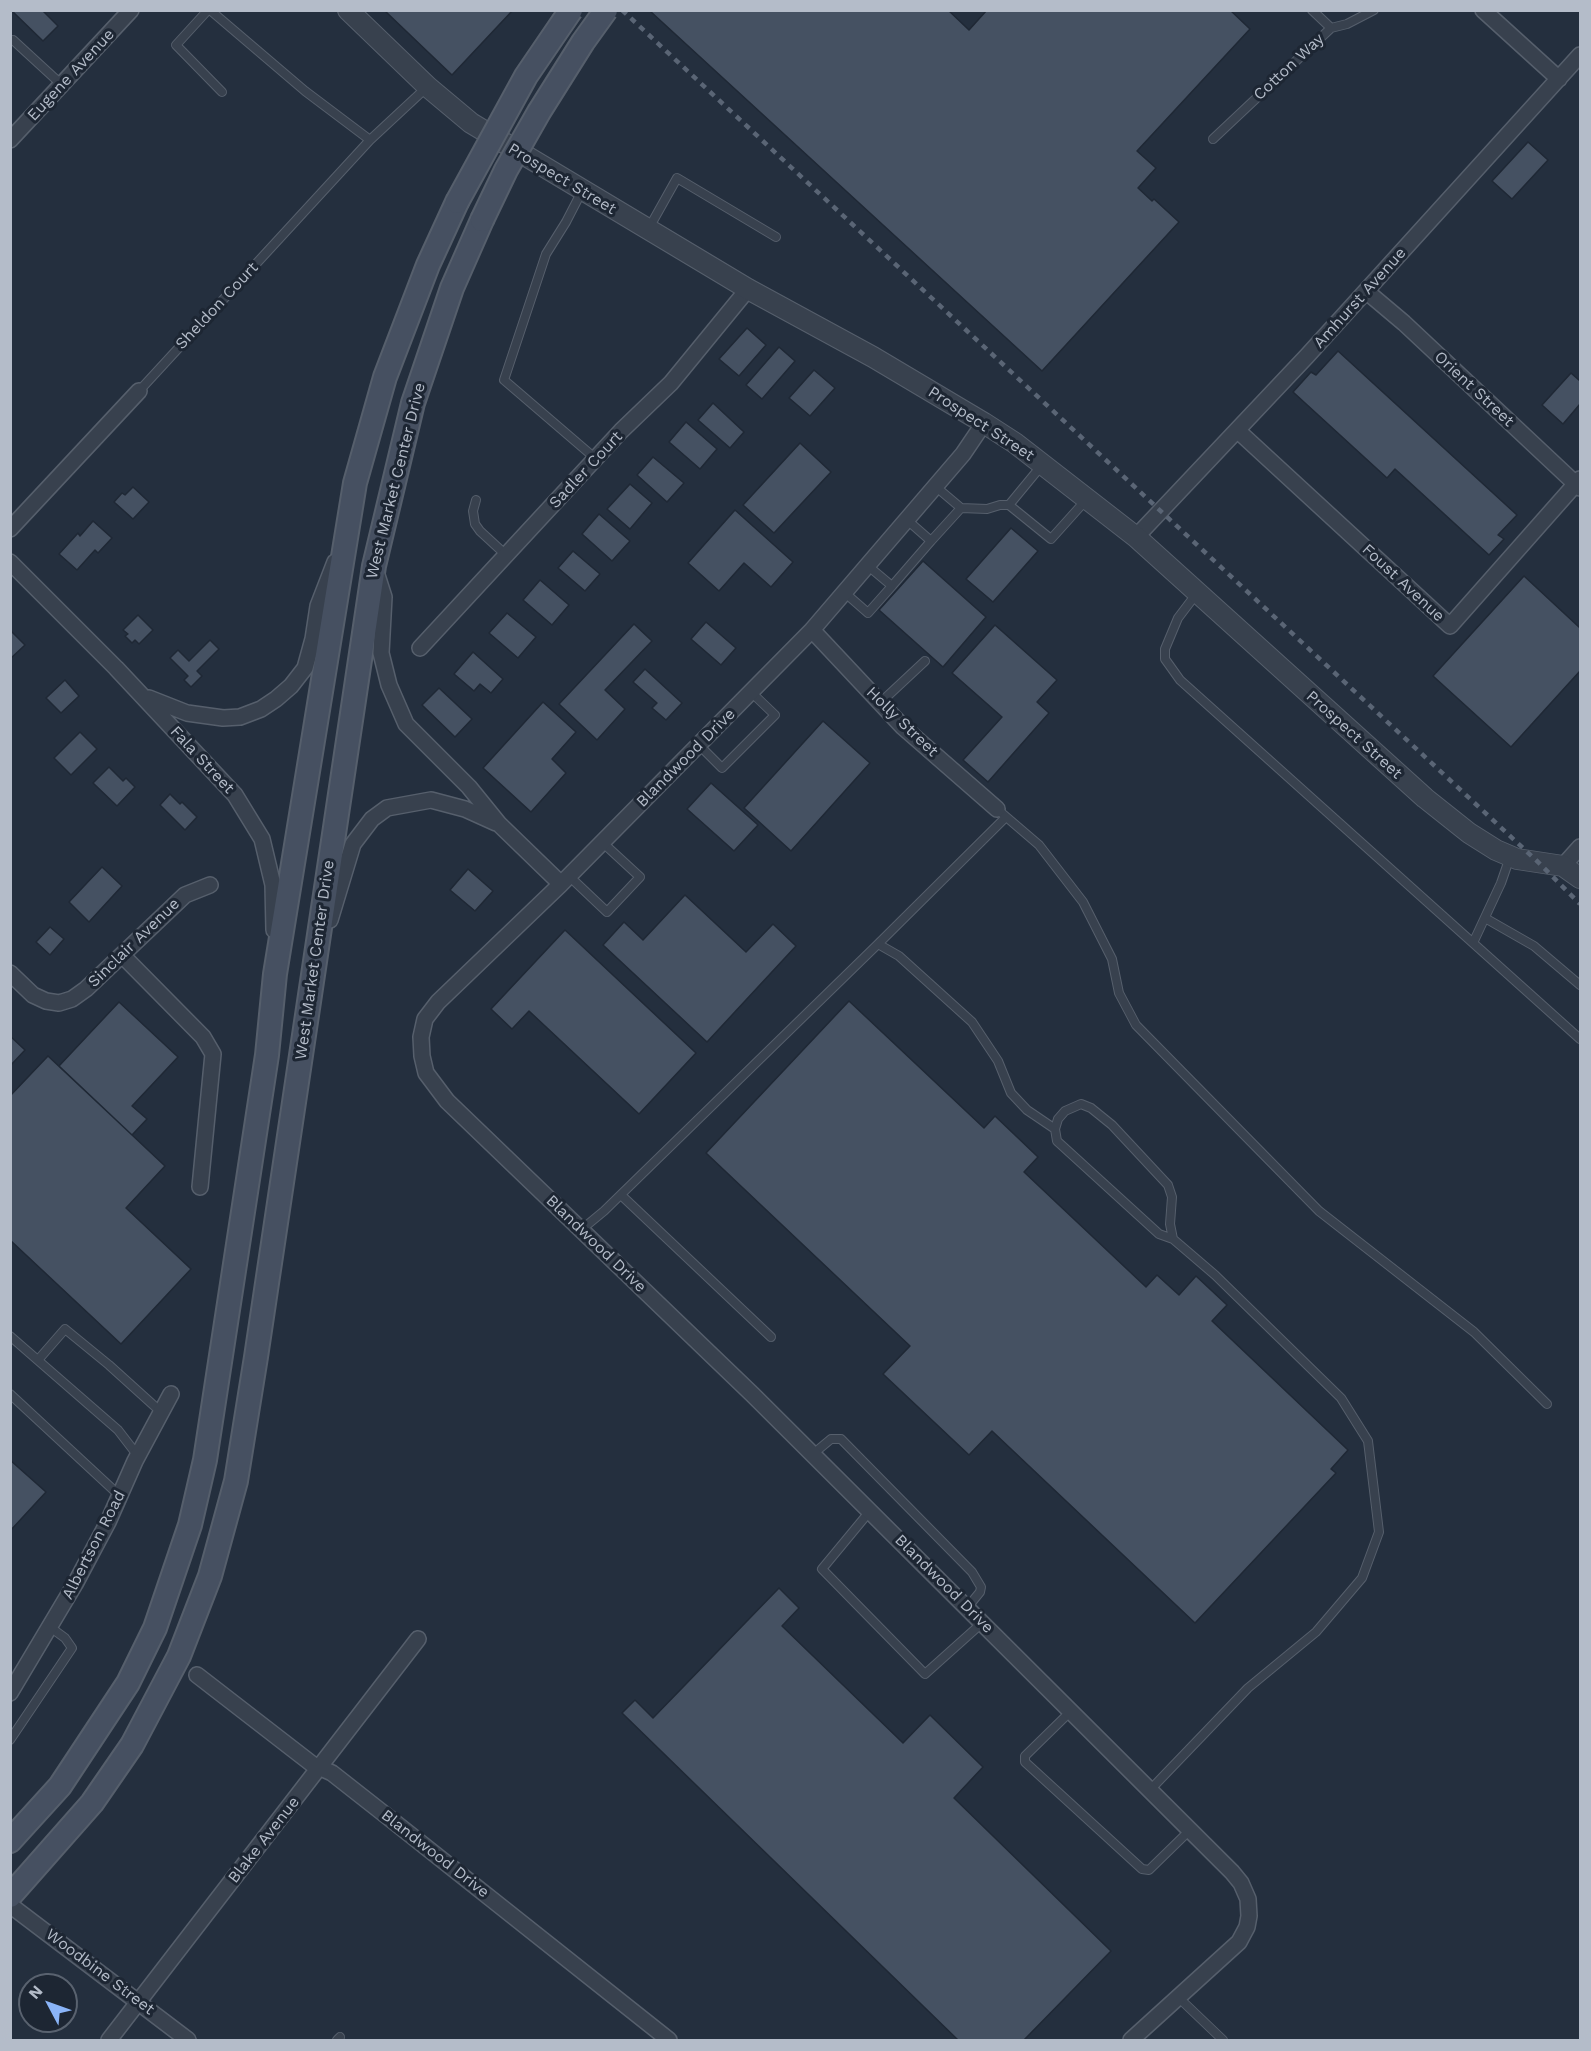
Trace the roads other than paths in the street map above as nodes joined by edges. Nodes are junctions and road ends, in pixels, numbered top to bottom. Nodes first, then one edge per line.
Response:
1 (131, 10) edge
2 (209, 10) edge
3 (348, 10) edge
4 (571, 10) edge
5 (606, 10) edge
6 (1312, 10) edge
7 (1374, 10) edge
8 (1483, 10) edge
9 (1331, 28) junction
10 (13, 40) dead end
11 (1581, 55) edge
12 (1559, 79) junction
13 (62, 85) junction
14 (428, 87) junction
15 (222, 92) dead end
16 (1213, 139) dead end
17 (10, 140) edge
18 (370, 140) junction
19 (582, 191) junction
20 (648, 230) junction
21 (776, 237) dead end
22 (748, 289) junction
23 (1366, 291) junction
24 (139, 391) joint
25 (984, 423) junction
26 (1237, 430) junction
27 (596, 459) junction
28 (1043, 465) junction
29 (1579, 484) edge
30 (935, 486) junction
31 (1087, 499) junction
32 (476, 500) dead end
33 (1009, 506) junction
34 (961, 508) junction
35 (906, 519) junction
36 (349, 526) junction
37 (10, 529) edge
38 (1136, 537) junction
39 (932, 541) junction
40 (506, 555) junction
41 (10, 562) edge
42 (867, 565) junction
43 (374, 566) junction
44 (892, 586) junction
45 (844, 592) junction
46 (1197, 593) junction
47 (812, 630) junction
48 (420, 648) dead end
49 (925, 661) dead end
50 (138, 692) junction
51 (751, 692) junction
52 (880, 703) junction
53 (699, 745) junction
54 (1002, 813) junction
55 (498, 824) junction
56 (602, 842) junction
57 (1581, 847) edge
58 (1510, 856) junction
59 (1563, 866) junction
60 (1581, 878) edge
61 (565, 880) junction
62 (210, 885) dead end
63 (1485, 918) junction
64 (1473, 943) junction
65 (878, 944) junction
66 (122, 955) junction
67 (10, 973) edge
68 (275, 974) junction
69 (313, 977) junction
70 (1581, 985) edge
71 (1581, 1039) edge
72 (1055, 1129) junction
73 (200, 1187) dead end
74 (621, 1195) junction
75 (581, 1230) junction
76 (1173, 1239) junction
77 (10, 1335) edge
78 (771, 1337) dead end
79 (38, 1360) junction
80 (10, 1394) edge
81 (171, 1394) dead end
82 (1547, 1404) dead end
83 (161, 1412) junction
84 (813, 1454) junction
85 (138, 1456) junction
86 (120, 1496) junction
87 (870, 1511) junction
88 (967, 1608) junction
89 (982, 1623) junction
90 (50, 1627) junction
91 (418, 1639) dead end
92 (197, 1675) dead end
93 (10, 1693) edge
94 (1071, 1711) junction
95 (10, 1740) edge
96 (320, 1767) junction
97 (1150, 1790) junction
98 (1190, 1830) junction
99 (10, 1841) edge
100 (10, 1896) edge
101 (10, 1905) edge
102 (1179, 1998) junction
103 (139, 2002) junction
104 (109, 2040) edge
105 (189, 2040) edge
106 (669, 2040) edge
107 (1131, 2040) edge
108 (1223, 2040) edge

1 - 13 street, Eugene Avenue
2 - 15 lane
2 - 18 lane
3 - 14 street, Prospect Street
4 - 36 main road, West Market Center Drive, bridge
5 - 43 main road, West Market Center Drive, bridge
6 - 9 lane
7 - 9 lane, Cotton Way
8 - 12 street
9 - 16 lane, Cotton Way
10 - 13 lane
11 - 12 street, Amhurst Avenue
12 - 23 street, Amhurst Avenue
13 - 17 street, Eugene Avenue
14 - 18 lane, Sheldon Court
14 - 19 street, Prospect Street
18 - 24 lane, Sheldon Court
19 - 20 street, Prospect Street
19 - 27 lane
20 - 21 lane
20 - 22 street, Prospect Street
22 - 25 street, Prospect Street
22 - 27 street, Sadler Court
23 - 26 street, Amhurst Avenue
23 - 29 street, Orient Street
24 - 37 street, Sheldon Court
25 - 28 street, Prospect Street
25 - 30 street, Blandwood Drive
26 - 29 street, Foust Avenue
26 - 38 street, Amhurst Avenue
27 - 40 street, Sadler Court
28 - 31 street, Prospect Street
28 - 33 lane
30 - 34 lane
30 - 35 street, Blandwood Drive
31 - 33 lane
31 - 38 street, Prospect Street
32 - 40 lane
33 - 34 lane
34 - 39 lane
35 - 39 lane
35 - 42 street, Blandwood Drive
36 - 50 street, Fala Street
36 - 68 main road, West Market Center Drive
38 - 46 street, Prospect Street
39 - 44 lane
40 - 48 street, Sadler Court
41 - 50 street, Fala Street
42 - 44 lane
42 - 45 street, Blandwood Drive
43 - 55 street
43 - 69 main road, West Market Center Drive
44 - 45 lane
45 - 47 street, Blandwood Drive
46 - 58 street, Prospect Street
46 - 64 lane
47 - 51 street, Blandwood Drive
47 - 52 street, Holly Street
49 - 52 lane
50 - 68 street, Fala Street
51 - 53 street, Blandwood Drive
51 - 53 lane
52 - 54 street, Holly Street
53 - 56 street, Blandwood Drive
54 - 65 lane
54 - 82 lane
55 - 61 street
55 - 69 street
56 - 61 street, Blandwood Drive
56 - 61 lane
57 - 59 street
58 - 59 street, Prospect Street
58 - 63 lane
59 - 60 street, Prospect Street
61 - 75 street, Blandwood Drive
62 - 66 street, Sinclair Avenue
63 - 64 lane
63 - 70 lane
64 - 71 lane
65 - 72 lane
65 - 74 lane
66 - 67 street, Sinclair Avenue
66 - 73 street
68 - 99 main road, West Market Center Drive
69 - 100 main road, West Market Center Drive
72 - 76 lane
72 - 76 lane
74 - 75 lane
74 - 78 lane
75 - 84 street, Blandwood Drive
76 - 97 lane
77 - 79 lane
79 - 83 lane
79 - 85 lane
80 - 86 lane
81 - 83 street, Albertson Road
83 - 85 street, Albertson Road
84 - 87 street, Blandwood Drive
84 - 88 lane
85 - 86 street, Albertson Road
86 - 90 street, Albertson Road
87 - 88 street, Blandwood Drive
87 - 89 lane
88 - 89 street, Blandwood Drive
89 - 94 street, Blandwood Drive
90 - 93 street, Albertson Road
90 - 95 lane
91 - 96 street, Blake Avenue
92 - 96 street, Blandwood Drive
94 - 97 street, Blandwood Drive
94 - 98 lane
96 - 103 street, Blake Avenue
96 - 106 street, Blandwood Drive
97 - 98 street, Blandwood Drive
98 - 102 street, Blandwood Drive
101 - 103 street, Woodbine Street
102 - 107 street, Blandwood Drive
102 - 108 lane
103 - 104 street, Blake Avenue
103 - 105 street, Woodbine Street

